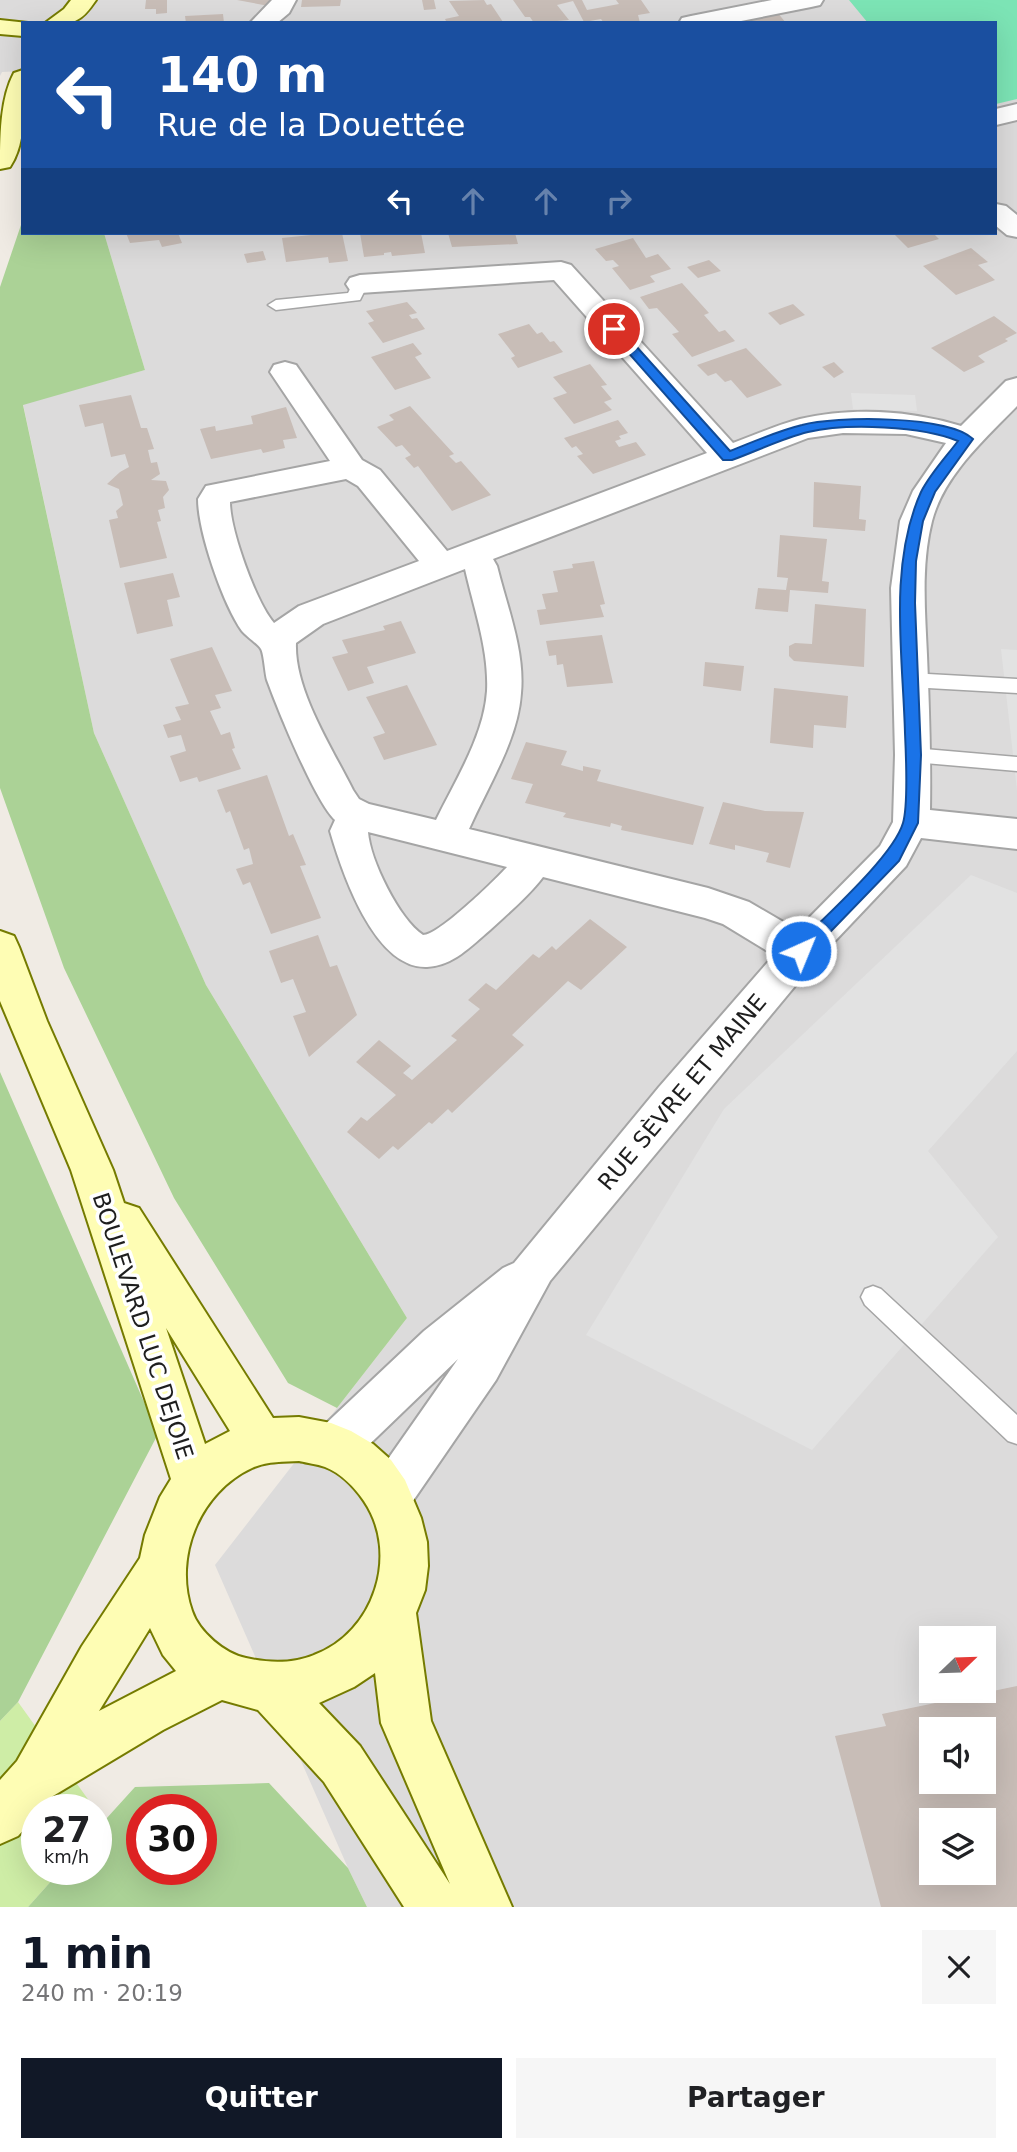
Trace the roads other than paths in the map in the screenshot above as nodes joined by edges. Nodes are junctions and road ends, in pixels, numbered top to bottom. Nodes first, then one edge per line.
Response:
1 (84, 0) edge
2 (284, 0) edge
3 (817, 5) edge
4 (61, 21) edge
5 (264, 21) edge
6 (705, 21) edge
7 (21, 85) edge
8 (1017, 112) edge
9 (997, 117) edge
10 (21, 142) edge
11 (0, 161) edge
12 (0, 180) edge
13 (997, 213) edge
14 (1017, 229) edge
15 (360, 284) joint
16 (276, 305) dead end
17 (285, 372) dead end
18 (1017, 388) edge
19 (966, 439) junction
20 (728, 457) junction
21 (351, 467) junction
22 (457, 561) junction
23 (279, 644) junction
24 (910, 680) junction
25 (1017, 686) edge
26 (913, 755) junction
27 (1017, 764) edge
28 (360, 816) junction
29 (911, 823) junction
30 (1017, 834) edge
31 (446, 839) junction
32 (534, 860) junction
33 (0, 947) edge
34 (801, 951) junction
35 (92, 1170) junction
36 (535, 1267) junction
37 (873, 1297) dead end
38 (1017, 1432) edge
39 (262, 1442) junction
40 (334, 1447) junction
41 (195, 1483) junction
42 (390, 1495) junction
43 (162, 1567) junction
44 (392, 1613) junction
45 (222, 1674) junction
46 (270, 1687) junction
47 (35, 1779) junction
48 (0, 1818) edge
49 (434, 1907) edge
50 (486, 1907) edge

1 - 4 main road
2 - 5 street
3 - 6 street
7 - 11 main road
8 - 9 street
10 - 12 main road
13 - 14 street
15 - 16 lane
15 - 20 street
17 - 21 street
18 - 19 street, RUE SÈVRE ET MAINE
19 - 20 street
19 - 24 street, RUE SÈVRE ET MAINE
20 - 22 street
21 - 22 street
21 - 23 street
22 - 23 street
22 - 31 street
23 - 28 street
24 - 25 lane
24 - 26 street, RUE SÈVRE ET MAINE
26 - 27 lane
26 - 29 street, RUE SÈVRE ET MAINE
28 - 31 street
28 - 32 street
29 - 30 street
29 - 34 street, RUE SÈVRE ET MAINE
31 - 32 street
32 - 34 street
33 - 35 main road, BOULEVARD LUC DEJOIE
34 - 36 street, RUE SÈVRE ET MAINE
35 - 39 main road, BOULEVARD LUC DEJOIE
35 - 41 main road, BOULEVARD LUC DEJOIE
36 - 40 street, RUE SÈVRE ET MAINE
36 - 42 street, RUE SÈVRE ET MAINE
37 - 38 lane
39 - 40 main road
39 - 41 main road
40 - 42 main road
41 - 43 main road
42 - 44 main road
43 - 45 main road
43 - 47 main road
44 - 46 main road
44 - 50 main road
45 - 46 main road
45 - 47 main road
46 - 49 main road
47 - 48 main road

